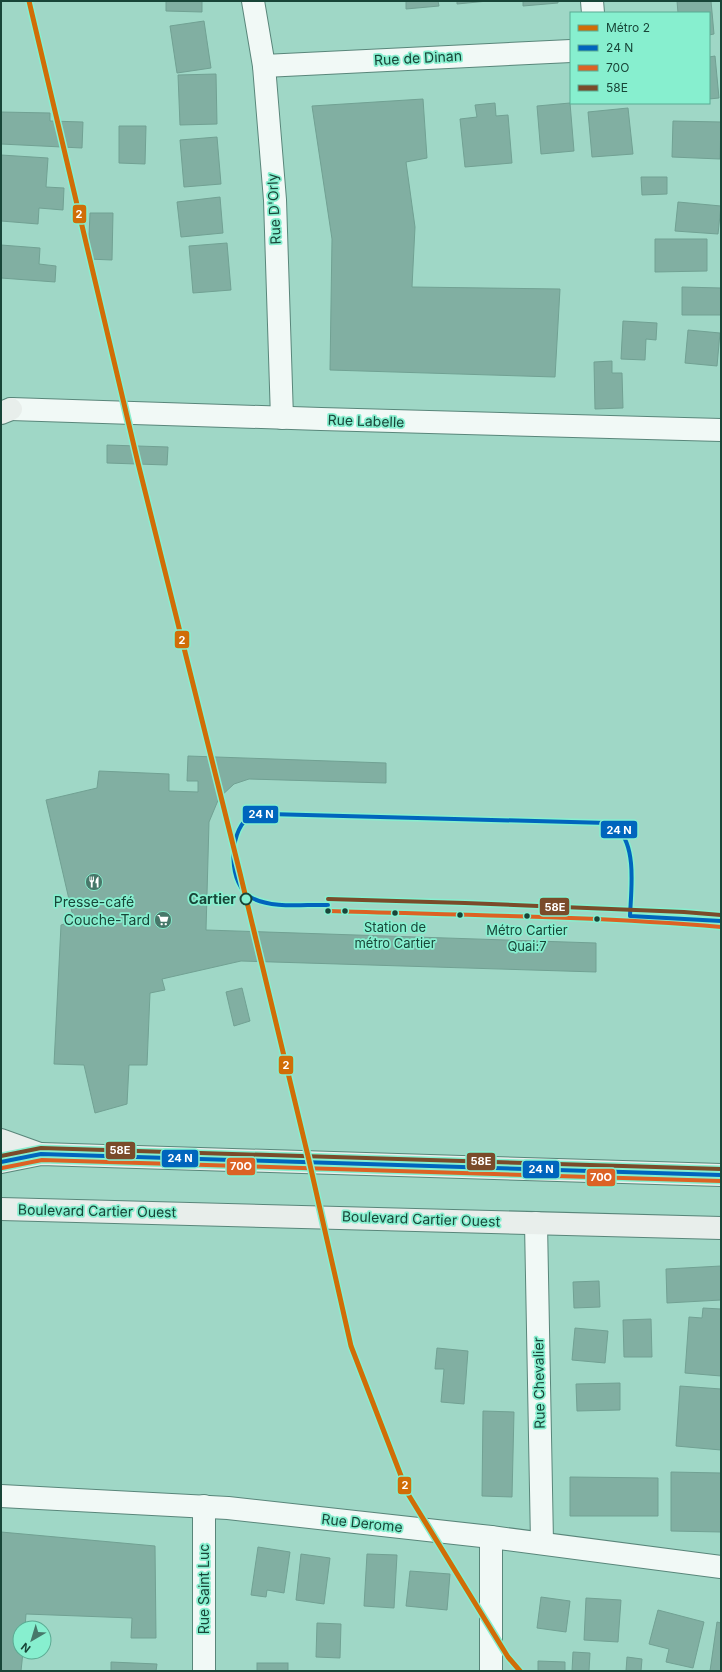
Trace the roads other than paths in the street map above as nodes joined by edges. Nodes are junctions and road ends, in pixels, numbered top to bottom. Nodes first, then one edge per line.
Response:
1 (253, 1) edge
2 (592, 1) edge
3 (593, 12) edge
4 (570, 51) edge
5 (264, 66) junction
6 (4, 409) edge
7 (282, 418) junction
8 (721, 430) edge
9 (1, 1140) edge
10 (41, 1154) junction
11 (1, 1162) edge
12 (721, 1175) edge
13 (1, 1209) edge
14 (536, 1223) junction
15 (721, 1228) edge
16 (1, 1496) edge
17 (204, 1506) junction
18 (491, 1537) junction
19 (542, 1544) junction
20 (721, 1568) edge
21 (204, 1671) edge
22 (491, 1671) edge

1 - 5 street, Rue D'Orly
2 - 3 street
4 - 5 street, Rue de Dinan
5 - 7 street, Rue D'Orly
6 - 7 street, Rue Labelle
7 - 8 street, Rue Labelle
9 - 10 street
10 - 11 street
10 - 12 street
13 - 14 street, Boulevard Cartier Ouest
14 - 15 street, Boulevard Cartier Ouest
14 - 19 street, Rue Chevalier
16 - 17 street, Rue Derome
17 - 18 street, Rue Derome
17 - 21 street, Rue Saint Luc
18 - 19 street, Rue Derome
18 - 22 street
19 - 20 street, Rue Derome

